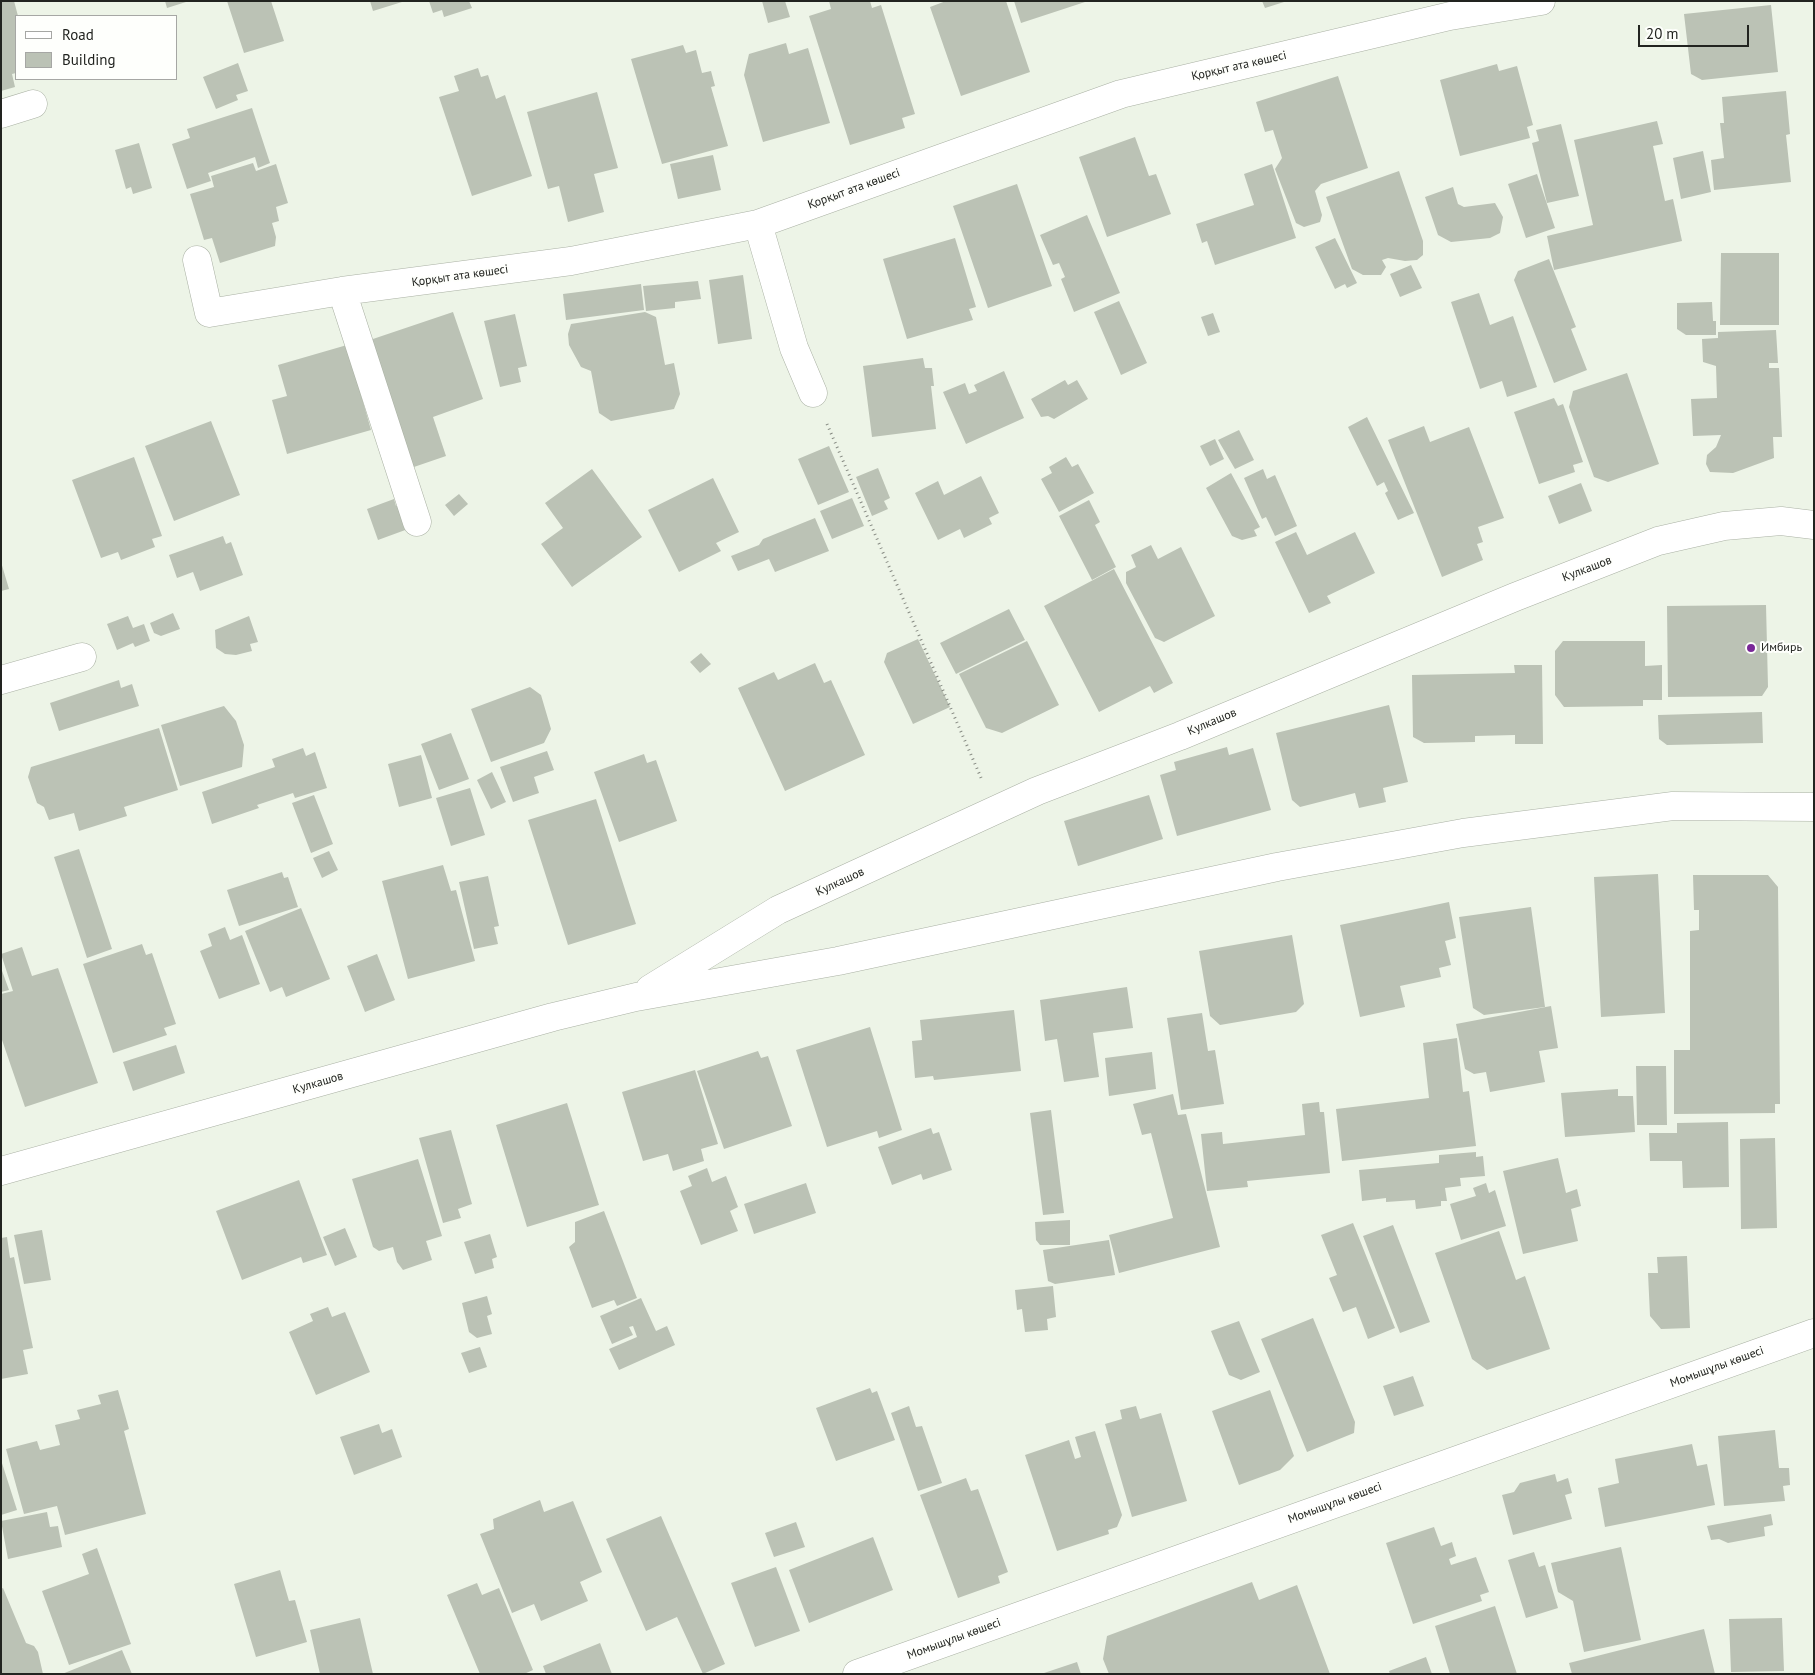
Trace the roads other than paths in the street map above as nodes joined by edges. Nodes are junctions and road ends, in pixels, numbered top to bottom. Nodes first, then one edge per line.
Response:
1 (1540, 1) edge
2 (33, 104) dead end
3 (1, 114) edge
4 (758, 224) junction
5 (198, 260) dead end
6 (342, 291) junction
7 (813, 393) road end
8 (417, 522) dead end
9 (1814, 525) edge
10 (82, 657) dead end
11 (1, 680) edge
12 (1814, 807) edge
13 (636, 997) junction
14 (1, 1170) edge
15 (1814, 1333) edge
16 (857, 1674) edge

1 - 4 street, Қорқыт ата көшесі
2 - 3 street
4 - 6 street, Қорқыт ата көшесі
4 - 7 street
5 - 6 street, Қорқыт ата көшесі
6 - 8 street
9 - 13 street, Кулкашов
10 - 11 street
12 - 13 street, Кулкашов
13 - 14 street, Кулкашов
15 - 16 street, Момышұлы көшесі

